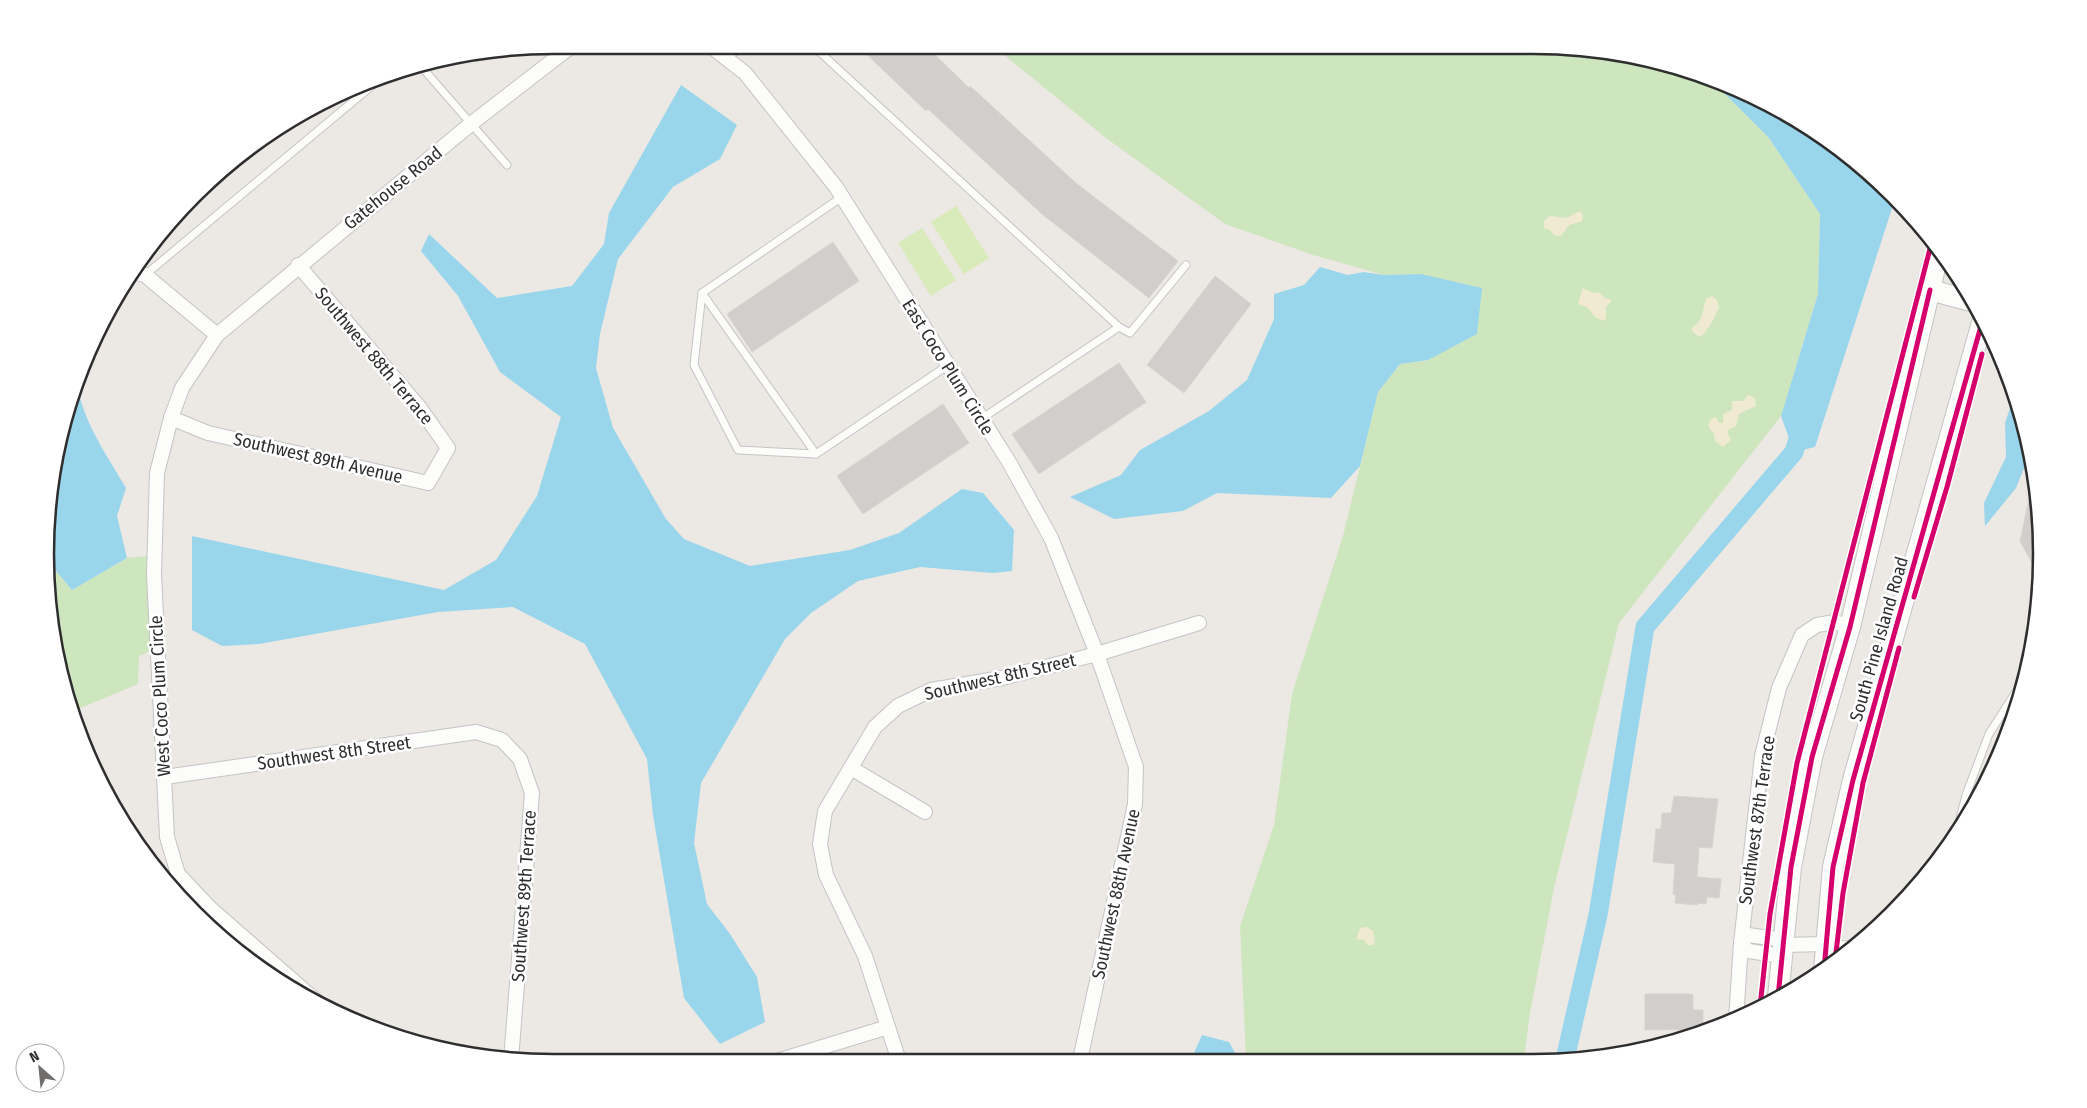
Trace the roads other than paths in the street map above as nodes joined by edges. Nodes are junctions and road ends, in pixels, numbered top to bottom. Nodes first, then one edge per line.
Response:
1 (561, 54) edge
2 (720, 54) edge
3 (733, 54) edge
4 (822, 54) edge
5 (727, 60) junction
6 (425, 71) edge
7 (366, 91) edge
8 (472, 123) junction
9 (507, 164) dead end
10 (842, 197) junction
11 (1939, 262) edge
12 (298, 265) junction
13 (1186, 265) dead end
14 (139, 274) edge
15 (145, 275) junction
16 (1930, 290) junction
17 (702, 293) junction
18 (1963, 299) edge
19 (1119, 327) junction
20 (1980, 329) edge
21 (216, 335) junction
22 (947, 366) junction
23 (171, 418) junction
24 (981, 419) junction
25 (448, 448) joint
26 (816, 454) junction
27 (1199, 624) dead end
28 (1850, 627) junction
29 (1097, 654) junction
30 (2012, 699) edge
31 (1124, 729) joint
32 (502, 740) joint
33 (851, 768) junction
34 (165, 777) junction
35 (1962, 811) edge
36 (925, 812) dead end
37 (1741, 943) junction
38 (1826, 944) junction
39 (1784, 945) junction
40 (1845, 945) edge
41 (1825, 960) edge
42 (292, 980) edge
43 (1779, 989) edge
44 (1737, 1011) edge
45 (888, 1027) junction
46 (513, 1052) edge
47 (800, 1054) edge
48 (897, 1054) edge
49 (1081, 1054) edge

1 - 8 street, Gatehouse Road
2 - 5 street, East Coco Plum Circle
3 - 5 lane
4 - 19 lane
5 - 10 street, East Coco Plum Circle
6 - 8 lane
7 - 15 lane
8 - 9 lane
8 - 12 street, Gatehouse Road
10 - 17 lane
10 - 22 street, East Coco Plum Circle
11 - 16 main road, South Pine Island Road
12 - 21 street, Gatehouse Road
12 - 25 street, Southwest 88th Terrace
13 - 19 lane
14 - 15 street
15 - 21 street
16 - 18 main road
16 - 28 main road, South Pine Island Road
17 - 26 lane
17 - 26 lane
19 - 24 lane
20 - 38 main road, South Pine Island Road
21 - 23 street, West Coco Plum Circle
22 - 24 street, East Coco Plum Circle
22 - 26 lane
23 - 25 street, Southwest 89th Avenue
23 - 34 street, West Coco Plum Circle
24 - 29 street, East Coco Plum Circle
27 - 29 street, Southwest 8th Street
28 - 37 street, Southwest 87th Terrace
28 - 39 main road, South Pine Island Road
29 - 31 street, East Coco Plum Circle
29 - 33 street, Southwest 8th Street
30 - 35 lane
31 - 49 street, Southwest 88th Avenue
32 - 34 street, Southwest 8th Street
32 - 46 street, Southwest 89th Terrace
33 - 36 street
33 - 45 street, Southwest 8th Street
34 - 42 street, West Coco Plum Circle
37 - 39 street
37 - 44 street, Southwest 87th Terrace
38 - 39 street
38 - 40 lane
38 - 41 main road, South Pine Island Road
39 - 43 main road, South Pine Island Road
45 - 47 street
45 - 48 street

